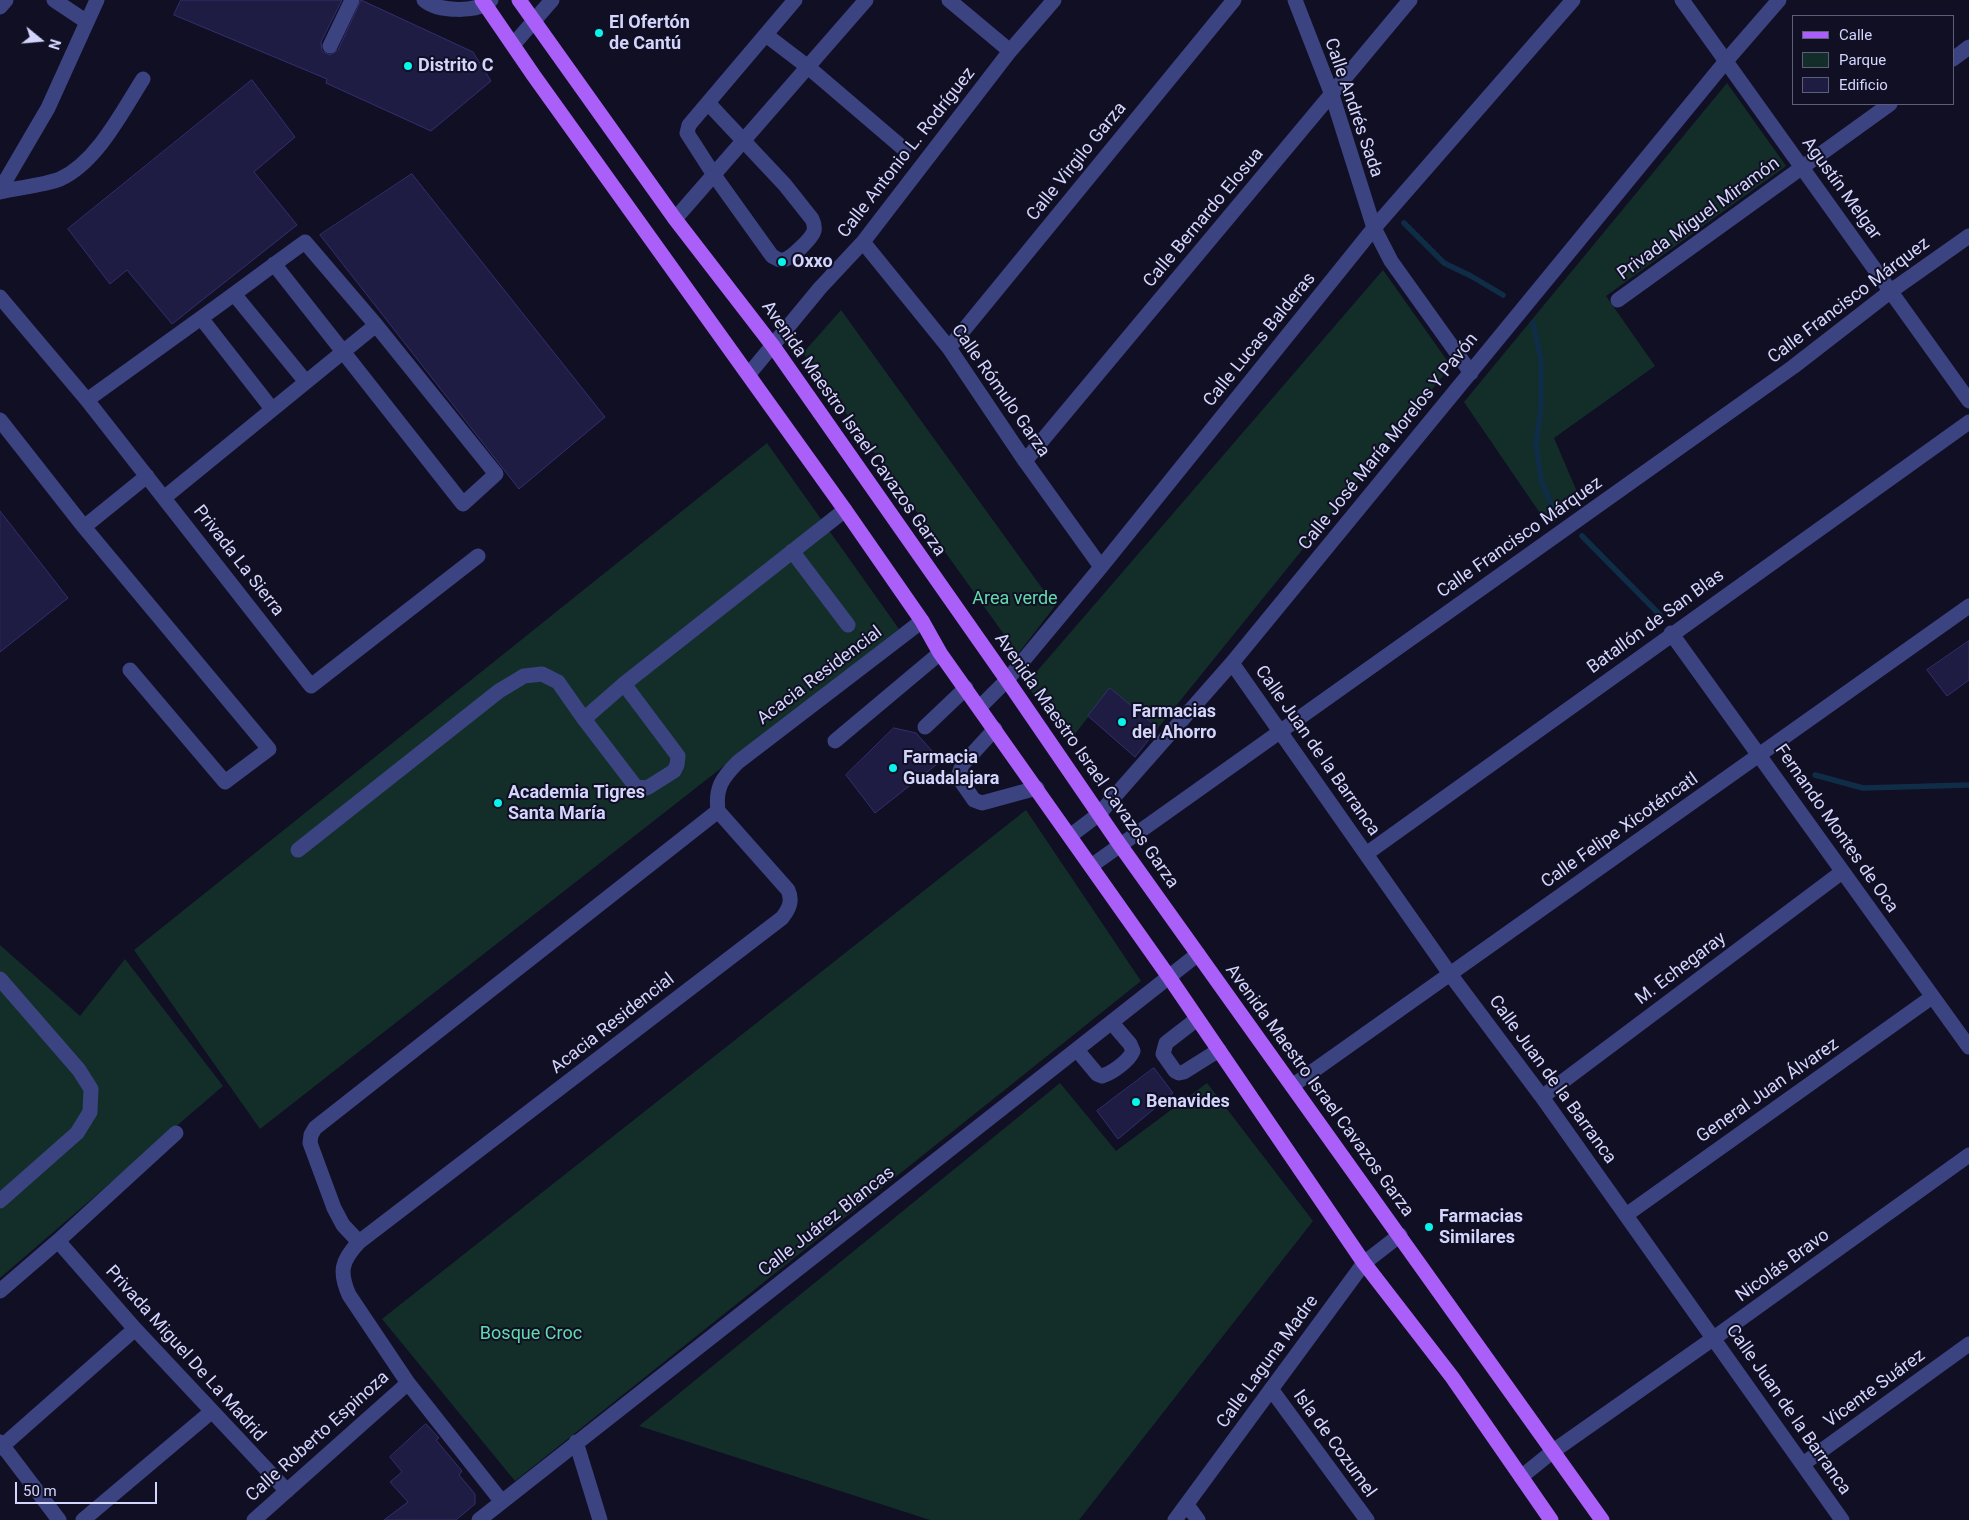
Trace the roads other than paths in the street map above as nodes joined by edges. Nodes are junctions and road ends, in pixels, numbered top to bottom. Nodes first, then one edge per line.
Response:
1 (6, 0) edge
2 (54, 0) edge
3 (97, 0) edge
4 (352, 0) edge
5 (424, 0) edge
6 (519, 0) edge
7 (552, 0) edge
8 (795, 0) edge
9 (866, 0) edge
10 (948, 0) edge
11 (1054, 0) edge
12 (1234, 0) edge
13 (1296, 0) edge
14 (1410, 0) edge
15 (1573, 0) edge
16 (1682, 0) edge
17 (1779, 0) edge
18 (486, 2) edge
19 (0, 7) edge
20 (534, 20) junction
21 (87, 22) junction
22 (766, 35) junction
23 (513, 45) junction
24 (330, 46) dead end
25 (1969, 47) edge
26 (1010, 51) junction
27 (1954, 58) edge
28 (1726, 62) junction
29 (808, 67) junction
30 (143, 79) dead end
31 (1332, 95) junction
32 (709, 104) junction
33 (1889, 105) edge
34 (744, 140) junction
35 (904, 149) dead end
36 (1802, 167) junction
37 (714, 175) junction
38 (0, 191) edge
39 (675, 219) junction
40 (1374, 228) junction
41 (1969, 236) edge
42 (863, 242) junction
43 (274, 264) junction
44 (1891, 292) junction
45 (234, 294) junction
46 (0, 297) edge
47 (1618, 300) dead end
48 (200, 318) junction
49 (376, 325) junction
50 (773, 346) junction
51 (949, 348) junction
52 (344, 351) junction
53 (1471, 373) junction
54 (749, 374) junction
55 (306, 382) junction
56 (87, 400) junction
57 (1969, 401) edge
58 (272, 410) junction
59 (0, 420) edge
60 (1969, 422) edge
61 (1025, 461) junction
62 (147, 476) junction
63 (165, 497) junction
64 (845, 510) junction
65 (84, 528) junction
66 (792, 551) junction
67 (478, 556) dead end
68 (1101, 567) junction
69 (1969, 606) edge
70 (922, 622) junction
71 (848, 625) dead end
72 (1671, 634) junction
73 (940, 653) junction
74 (1232, 663) junction
75 (130, 670) dead end
76 (1006, 680) junction
77 (624, 684) junction
78 (966, 688) junction
79 (980, 707) junction
80 (584, 720) junction
81 (925, 727) dead end
82 (995, 729) junction
83 (1281, 732) junction
84 (835, 741) dead end
85 (1760, 755) junction
86 (1037, 788) junction
87 (718, 811) junction
88 (1099, 814) junction
89 (1070, 836) junction
90 (1120, 845) junction
91 (298, 850) dead end
92 (1366, 854) junction
93 (1091, 866) junction
94 (1842, 872) junction
95 (1198, 954) junction
96 (1450, 974) junction
97 (1169, 977) junction
98 (0, 979) edge
99 (1932, 997) junction
100 (1197, 1019) junction
101 (1112, 1023) junction
102 (1969, 1047) edge
103 (1077, 1050) junction
104 (1219, 1050) junction
105 (1292, 1086) junction
106 (1542, 1097) junction
107 (176, 1133) dead end
108 (1969, 1155) edge
109 (0, 1201) edge
110 (1626, 1214) junction
111 (1400, 1235) junction
112 (58, 1241) junction
113 (358, 1242) junction
114 (1364, 1263) junction
115 (0, 1291) edge
116 (135, 1329) junction
117 (1714, 1338) junction
118 (1969, 1344) edge
119 (408, 1383) junction
120 (1272, 1389) junction
121 (211, 1412) junction
122 (576, 1442) junction
123 (1, 1446) edge
124 (1552, 1452) junction
125 (1803, 1464) junction
126 (1521, 1477) junction
127 (287, 1491) junction
128 (502, 1502) junction
129 (1187, 1505) junction
130 (59, 1520) edge
131 (83, 1520) edge
132 (254, 1520) edge
133 (479, 1520) edge
134 (600, 1520) edge
135 (1175, 1520) edge
136 (1198, 1520) edge
137 (1367, 1520) edge
138 (1551, 1520) edge
139 (1602, 1520) edge
140 (1842, 1520) edge

1 - 19 street
2 - 21 street
3 - 21 street
4 - 24 street
5 - 18 street
6 - 20 main road, Avenida Maestro Israel Cavazos Garza
7 - 20 street
8 - 22 street
9 - 29 street
10 - 26 street
11 - 26 street, Calle Antonio L. Rodríguez
12 - 51 street, Calle Virgilo Garza
13 - 31 street, Calle Andrés Sada
14 - 31 street, Calle Bernardo Elosua
15 - 40 street, Calle Lucas Balderas
16 - 28 street, Agustín Melgar
17 - 28 street, Calle José María Morelos Y Pavón
18 - 23 main road
20 - 23 street
20 - 39 main road, Avenida Maestro Israel Cavazos Garza
21 - 38 street
22 - 29 street
22 - 32 street
23 - 54 main road
25 - 27 street
26 - 42 street, Calle Antonio L. Rodríguez
28 - 36 street, Agustín Melgar
28 - 53 street, Calle José María Morelos Y Pavón
29 - 34 street
29 - 35 street
30 - 38 street
31 - 40 street, Calle Andrés Sada
31 - 61 street, Calle Bernardo Elosua
32 - 34 street
32 - 37 street
33 - 36 street, Privada Miguel Miramón
34 - 37 street
34 - 37 street
36 - 44 street, Agustín Melgar
36 - 47 street, Privada Miguel Miramón
37 - 39 street
39 - 50 main road, Avenida Maestro Israel Cavazos Garza
40 - 53 street, Calle Andrés Sada
40 - 68 street, Calle Lucas Balderas
41 - 44 street, Calle Francisco Márquez
42 - 50 street, Calle Antonio L. Rodríguez
42 - 51 street, Calle Rómulo Garza
43 - 45 street
43 - 49 street
43 - 52 street
44 - 57 street, Agustín Melgar
44 - 83 street, Calle Francisco Márquez
45 - 48 street
45 - 55 street
46 - 56 street, Privada La Sierra
48 - 56 street
48 - 58 street
49 - 52 street
49 - 52 street
50 - 54 street, Calle Antonio L. Rodríguez
50 - 76 main road, Avenida Maestro Israel Cavazos Garza
51 - 61 street, Calle Rómulo Garza
52 - 55 street
53 - 74 street, Calle José María Morelos Y Pavón
54 - 64 main road
55 - 58 street
56 - 62 street, Privada La Sierra
58 - 63 street
59 - 65 street
60 - 72 street, Batallón de San Blas
61 - 68 street, Calle Rómulo Garza
62 - 63 street, Privada La Sierra
62 - 65 street
63 - 67 street, Privada La Sierra
64 - 66 street
64 - 70 main road
65 - 75 street
66 - 71 street
66 - 77 street
68 - 76 street, Calle Lucas Balderas
69 - 85 street, Calle Felipe Xicoténcatl
70 - 73 main road
70 - 87 street, Acacia Residencial
72 - 85 street, Fernando Montes de Oca
72 - 92 street, Batallón de San Blas
73 - 78 main road
73 - 84 street
74 - 83 street, Calle Juan de la Barranca
74 - 88 street, Calle José María Morelos Y Pavón
76 - 79 street, Calle Lucas Balderas
76 - 88 main road, Avenida Maestro Israel Cavazos Garza
77 - 80 street
77 - 80 street
78 - 79 main road
78 - 81 street
79 - 82 main road
80 - 91 street
82 - 86 main road
82 - 86 street
83 - 90 street, Calle Francisco Márquez
83 - 92 street, Calle Juan de la Barranca
85 - 94 street, Fernando Montes de Oca
85 - 96 street, Calle Felipe Xicoténcatl
86 - 89 main road
87 - 113 street
87 - 113 street, Acacia Residencial
88 - 89 street, Calle José María Morelos Y Pavón
88 - 90 main road, Avenida Maestro Israel Cavazos Garza
89 - 93 main road
90 - 93 street, Calle Francisco Márquez
90 - 95 main road, Avenida Maestro Israel Cavazos Garza
92 - 96 street, Calle Juan de la Barranca
93 - 97 main road
94 - 99 street, Fernando Montes de Oca
94 - 106 street, M. Echegaray
95 - 97 street, Calle Juárez Blancas
95 - 105 main road, Avenida Maestro Israel Cavazos Garza
96 - 105 street, Calle Felipe Xicoténcatl
96 - 106 street, Calle Juan de la Barranca
97 - 100 main road
97 - 101 street, Calle Juárez Blancas
98 - 109 street
99 - 102 street, Fernando Montes de Oca
99 - 110 street, General Juan Álvarez
100 - 104 main road
100 - 104 street
101 - 103 street, Calle Juárez Blancas
101 - 103 street
103 - 122 street, Calle Juárez Blancas
104 - 114 main road
105 - 111 main road, Avenida Maestro Israel Cavazos Garza
106 - 110 street, Calle Juan de la Barranca
107 - 112 street
108 - 117 street, Nicolás Bravo
110 - 117 street, Calle Juan de la Barranca
111 - 114 street, Calle Laguna Madre
111 - 124 main road, Avenida Maestro Israel Cavazos Garza
112 - 115 street
112 - 116 street, Privada Miguel De La Madrid
113 - 119 street, Acacia Residencial
114 - 120 street, Calle Laguna Madre
114 - 126 main road
116 - 121 street, Privada Miguel De La Madrid
116 - 123 street
117 - 124 street, Nicolás Bravo
117 - 125 street, Calle Juan de la Barranca
118 - 125 street, Vicente Suárez
119 - 127 street, Calle Roberto Espinoza
119 - 128 street, Acacia Residencial
120 - 129 street, Calle Laguna Madre
120 - 137 street, Isla de Cozumel
121 - 127 street, Privada Miguel De La Madrid
121 - 131 street
122 - 128 street, Calle Juárez Blancas
122 - 134 street
123 - 130 street
124 - 126 street, Nicolás Bravo
124 - 139 main road, Avenida Maestro Israel Cavazos Garza
125 - 140 street, Calle Juan de la Barranca
126 - 138 main road
127 - 132 street, Calle Roberto Espinoza
128 - 133 street, Calle Juárez Blancas
129 - 135 street, Calle Laguna Madre
129 - 136 street

